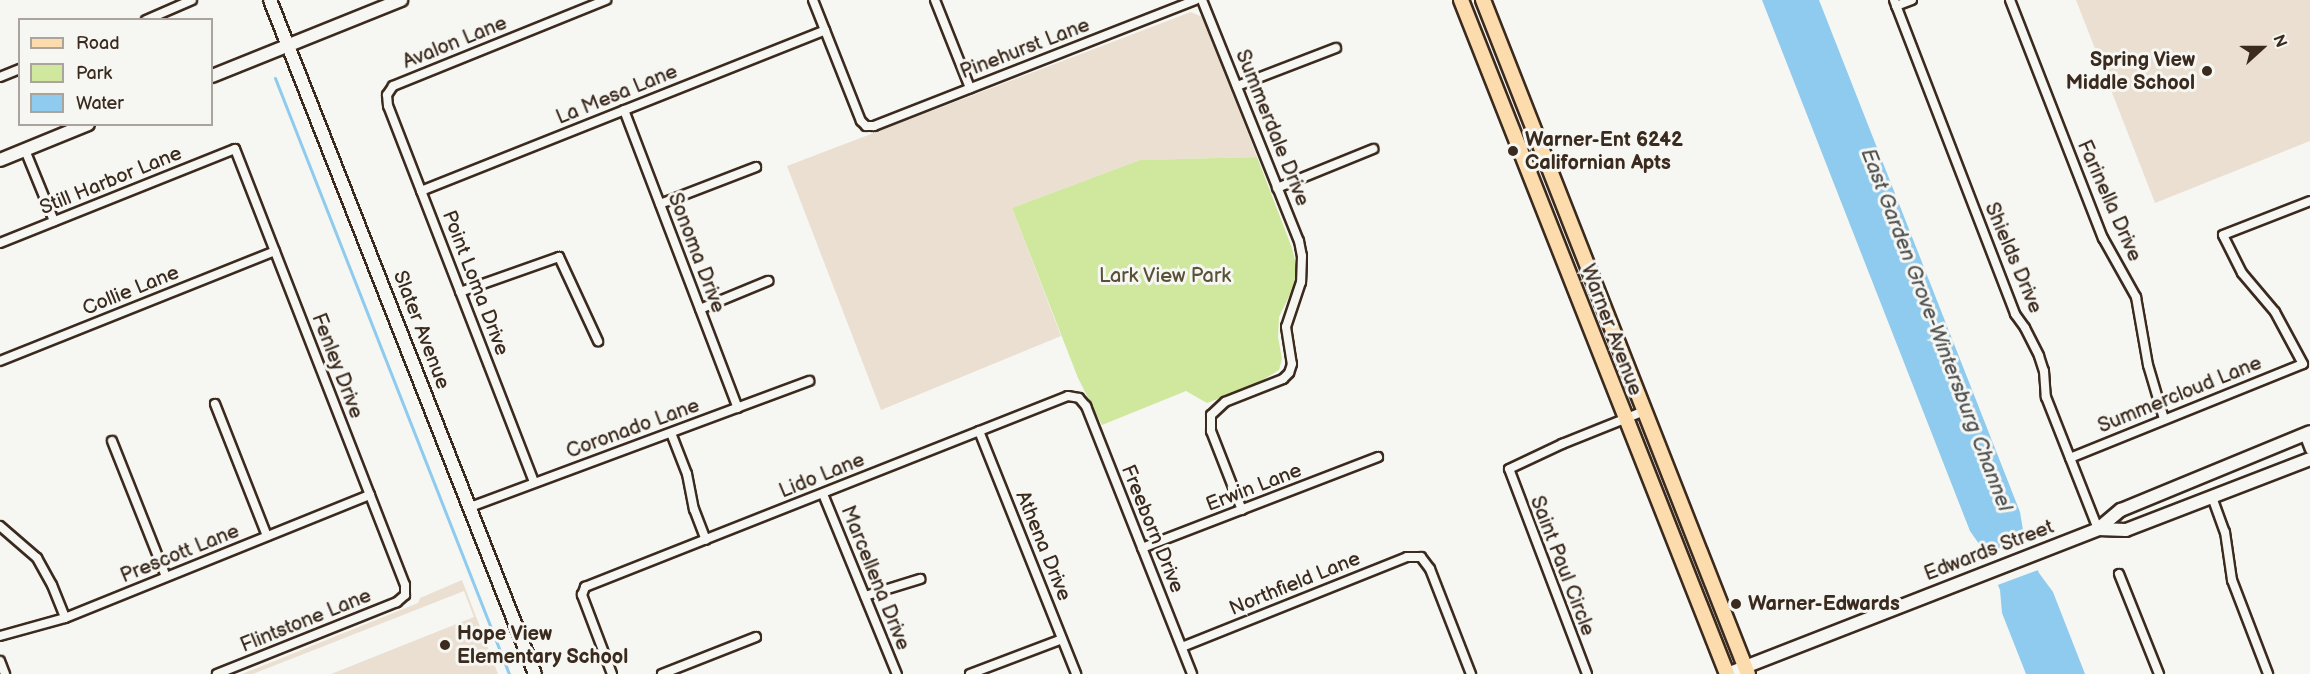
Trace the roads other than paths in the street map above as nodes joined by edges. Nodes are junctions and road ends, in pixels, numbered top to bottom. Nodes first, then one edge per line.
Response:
1 (192, 0) edge
2 (270, 0) edge
3 (401, 0) edge
4 (606, 0) edge
5 (813, 0) edge
6 (935, 0) edge
7 (1195, 0) edge
8 (1202, 0) edge
9 (1461, 0) edge
10 (1483, 0) edge
11 (1912, 0) edge
12 (2010, 0) edge
13 (1895, 3) edge
14 (151, 18) edge
15 (825, 30) junction
16 (288, 45) junction
17 (1336, 48) dead end
18 (18, 70) edge
19 (0, 76) edge
20 (213, 76) edge
21 (1237, 86) junction
22 (970, 88) junction
23 (387, 96) joint
24 (624, 110) junction
25 (83, 126) edge
26 (234, 149) joint
27 (1373, 149) dead end
28 (25, 150) junction
29 (0, 160) edge
30 (756, 167) dead end
31 (1277, 188) junction
32 (421, 191) junction
33 (2310, 201) edge
34 (660, 204) junction
35 (54, 221) junction
36 (0, 243) edge
37 (275, 251) junction
38 (768, 281) dead end
39 (460, 292) junction
40 (700, 309) junction
41 (598, 341) dead end
42 (0, 361) edge
43 (809, 381) dead end
44 (1079, 398) joint
45 (215, 404) dead end
46 (738, 408) junction
47 (1644, 411) junction
48 (2164, 418) junction
49 (1624, 419) junction
50 (979, 431) junction
51 (671, 433) junction
52 (2307, 433) edge
53 (111, 441) dead end
54 (2310, 450) edge
55 (1377, 457) dead end
56 (2070, 458) junction
57 (2310, 459) edge
58 (534, 482) junction
59 (823, 494) junction
60 (370, 495) junction
61 (2212, 497) junction
62 (470, 507) junction
63 (1242, 510) junction
64 (0, 526) edge
65 (2098, 530) junction
66 (267, 536) junction
67 (706, 540) junction
68 (1142, 548) junction
69 (2119, 573) dead end
70 (166, 577) junction
71 (920, 579) dead end
72 (405, 595) joint
73 (865, 596) junction
74 (65, 618) junction
75 (0, 636) edge
76 (756, 637) dead end
77 (1062, 639) junction
78 (1182, 647) junction
79 (0, 661) edge
80 (1746, 671) edge
81 (5, 674) edge
82 (217, 674) edge
83 (535, 674) edge
84 (612, 674) edge
85 (662, 674) edge
86 (897, 674) edge
87 (970, 674) edge
88 (1076, 674) edge
89 (1192, 674) edge
90 (1471, 674) edge
91 (1587, 674) edge
92 (1727, 674) edge
93 (2159, 674) edge
94 (2268, 674) edge

1 - 14 street
2 - 16 street, Slater Avenue
3 - 16 street
4 - 23 street, Avalon Lane
5 - 15 street
6 - 22 street
7 - 22 street, Pinehurst Lane
8 - 21 street, Summerdale Drive
9 - 49 main road, Warner Avenue
10 - 47 main road, Warner Avenue
11 - 13 street
12 - 48 street, Farinella Drive
13 - 56 street, Shields Drive
15 - 22 street, Pinehurst Lane
15 - 24 street, La Mesa Lane
16 - 20 street
16 - 62 street, Slater Avenue
17 - 21 street
18 - 19 street
21 - 31 street, Summerdale Drive
23 - 32 street, Point Loma Drive
24 - 32 street, La Mesa Lane
24 - 34 street, Sonoma Drive
25 - 28 street
26 - 35 street, Still Harbor Lane
26 - 37 street, Fenley Drive
27 - 31 street
28 - 29 street
28 - 35 street
30 - 34 street
31 - 63 street, Summerdale Drive
32 - 39 street, Point Loma Drive
33 - 48 street, Summercloud Lane
34 - 40 street, Sonoma Drive
35 - 36 street, Still Harbor Lane
37 - 42 street, Collie Lane
37 - 60 street, Fenley Drive
38 - 40 street
39 - 41 street
39 - 58 street, Point Loma Drive
40 - 46 street, Sonoma Drive
43 - 46 street, Coronado Lane
44 - 50 street, Lido Lane
44 - 68 street, Freeborn Drive
45 - 66 street
46 - 51 street, Coronado Lane
47 - 49 street
47 - 80 main road, Warner Avenue
48 - 56 street, Summercloud Lane
49 - 91 street, Saint Paul Circle
49 - 92 main road, Warner Avenue
50 - 59 street, Lido Lane
50 - 77 street, Athena Drive
51 - 58 street, Coronado Lane
51 - 67 street
52 - 54 street
52 - 65 street, Edwards Street
53 - 70 street
55 - 63 street, Erwin Lane
56 - 65 street, Shields Drive
57 - 61 street, Edwards Street
58 - 62 street, Coronado Lane
59 - 67 street, Lido Lane
59 - 73 street, Marcellena Drive
60 - 66 street, Prescott Lane
60 - 72 street, Fenley Drive
61 - 65 street, Edwards Street
61 - 94 street
62 - 83 street, Slater Avenue
63 - 68 street, Erwin Lane
64 - 74 street
65 - 80 street, Edwards Street
66 - 70 street, Prescott Lane
67 - 84 street, Lido Lane
68 - 78 street, Freeborn Drive
69 - 93 street
70 - 74 street, Prescott Lane
71 - 73 street
72 - 82 street, Flintstone Lane
73 - 86 street, Marcellena Drive
74 - 75 street, Prescott Lane
76 - 85 street
77 - 87 street
77 - 88 street, Athena Drive
78 - 89 street, Freeborn Drive
78 - 90 street, Northfield Lane
79 - 81 street
80 - 92 street, Edwards Street

